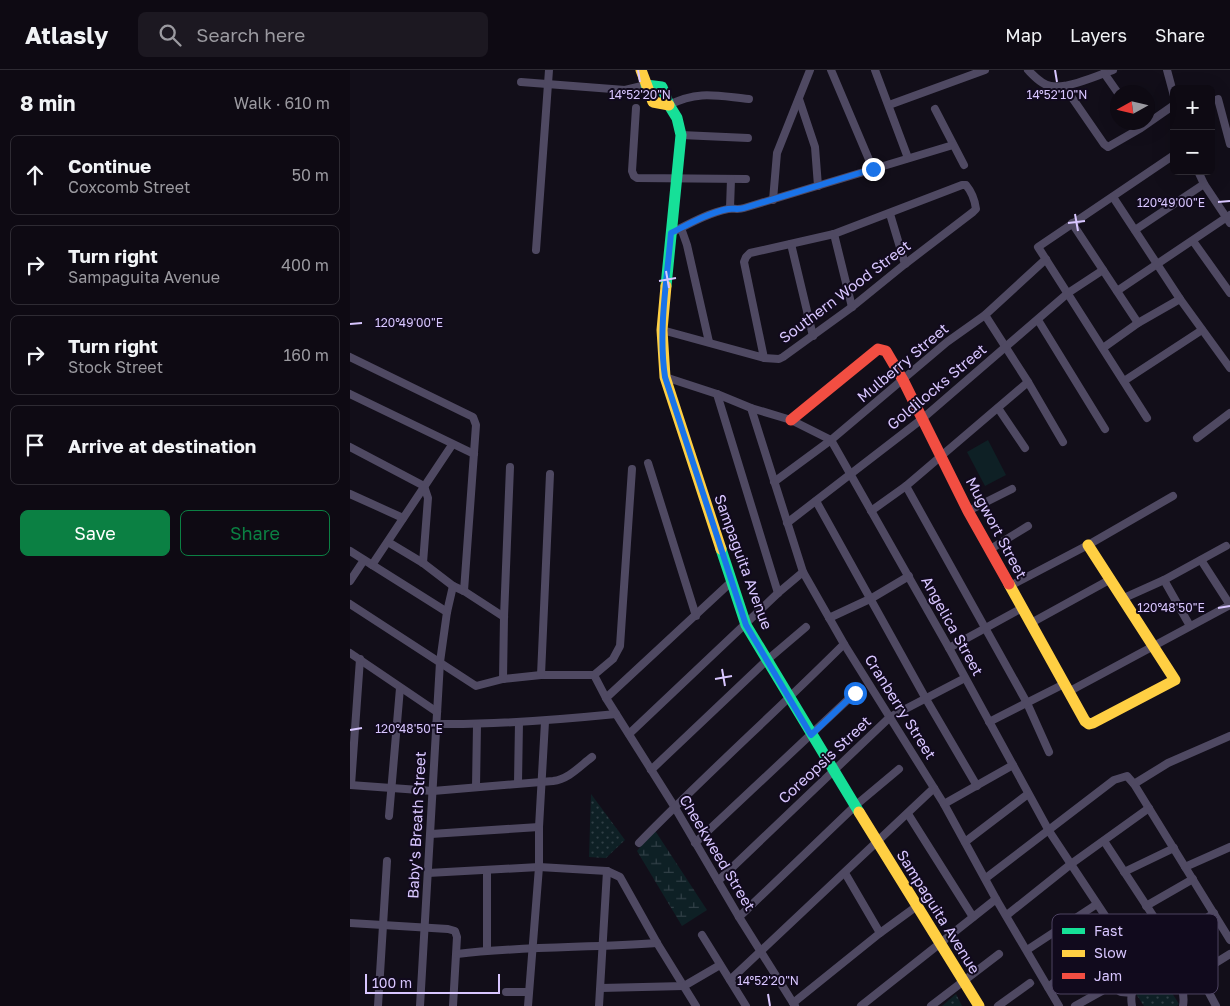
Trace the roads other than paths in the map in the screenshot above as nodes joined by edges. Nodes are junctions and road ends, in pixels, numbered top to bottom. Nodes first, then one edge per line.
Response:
1 (549, 70) edge
2 (641, 70) edge
3 (810, 70) edge
4 (831, 70) edge
5 (874, 70) edge
6 (985, 70) edge
7 (1028, 70) edge
8 (1113, 70) edge
9 (1167, 70) edge
10 (1104, 73) junction
11 (521, 82) dead end
12 (548, 84) junction
13 (646, 85) junction
14 (1112, 85) edge
15 (1171, 85) edge
16 (1064, 86) junction
17 (749, 99) dead end
18 (799, 99) junction
19 (1218, 99) dead end
20 (889, 105) junction
21 (669, 106) junction
22 (1170, 107) edge
23 (636, 108) dead end
24 (935, 109) dead end
25 (1155, 116) edge
26 (1133, 130) edge
27 (682, 135) junction
28 (748, 138) dead end
29 (1230, 144) edge
30 (953, 145) junction
31 (908, 158) junction
32 (1170, 158) edge
33 (964, 165) dead end
34 (873, 169) junction
35 (1200, 175) edge
36 (676, 178) junction
37 (731, 179) junction
38 (746, 179) dead end
39 (1204, 184) junction
40 (818, 186) junction
41 (1112, 196) junction
42 (773, 200) junction
43 (730, 208) junction
44 (890, 214) junction
45 (1229, 219) edge
46 (1072, 223) junction
47 (676, 230) junction
48 (1135, 230) junction
49 (834, 234) junction
50 (1193, 241) junction
51 (791, 244) junction
52 (536, 250) dead end
53 (1046, 260) junction
54 (904, 264) junction
55 (1159, 264) junction
56 (1103, 270) junction
57 (1117, 291) junction
58 (1068, 293) junction
59 (1230, 293) edge
60 (1180, 298) junction
61 (852, 307) junction
62 (985, 315) junction
63 (1038, 320) junction
64 (1138, 323) junction
65 (662, 330) junction
66 (1202, 330) junction
67 (813, 336) junction
68 (709, 342) junction
69 (1006, 348) junction
70 (1103, 348) junction
71 (350, 357) edge
72 (764, 358) junction
73 (1230, 368) edge
74 (665, 377) junction
75 (903, 380) junction
76 (1124, 381) junction
77 (1028, 382) junction
78 (350, 394) edge
79 (717, 394) junction
80 (751, 408) junction
81 (998, 408) junction
82 (1230, 413) edge
83 (1147, 418) dead end
84 (922, 419) junction
85 (791, 420) junction
86 (1105, 429) dead end
87 (1197, 438) dead end
88 (831, 440) junction
89 (1063, 442) dead end
90 (452, 444) junction
91 (350, 447) edge
92 (1025, 448) dead end
93 (474, 454) junction
94 (941, 454) junction
95 (648, 463) dead end
96 (510, 467) dead end
97 (632, 469) dead end
98 (550, 474) dead end
99 (851, 475) junction
100 (774, 482) junction
101 (424, 486) junction
102 (906, 486) junction
103 (1012, 490) dead end
104 (350, 494) edge
105 (1173, 496) dead end
106 (816, 501) junction
107 (872, 511) junction
108 (968, 511) junction
109 (403, 518) junction
110 (788, 524) junction
111 (1028, 526) dead end
112 (388, 542) junction
113 (1088, 545) junction
114 (1226, 546) dead end
115 (989, 550) junction
116 (350, 551) edge
117 (364, 560) junction
118 (1200, 560) junction
119 (423, 563) junction
120 (372, 565) junction
121 (804, 572) junction
122 (909, 576) junction
123 (1111, 579) junction
124 (1164, 580) junction
125 (350, 582) edge
126 (731, 582) junction
127 (453, 586) junction
128 (1010, 586) junction
129 (464, 591) junction
130 (778, 593) junction
131 (872, 598) junction
132 (1124, 598) junction
133 (350, 604) edge
134 (1230, 605) edge
135 (1022, 608) junction
136 (447, 612) junction
137 (696, 616) junction
138 (504, 617) junction
139 (829, 618) junction
140 (1031, 623) junction
141 (746, 625) junction
142 (1190, 626) junction
143 (986, 627) junction
144 (806, 628) dead end
145 (844, 644) junction
146 (1154, 646) junction
147 (949, 648) junction
148 (350, 653) edge
149 (360, 659) junction
150 (766, 661) junction
151 (440, 662) junction
152 (541, 675) junction
153 (594, 675) junction
154 (965, 678) junction
155 (503, 679) junction
156 (400, 688) junction
157 (1066, 688) junction
158 (855, 693) dead end
159 (606, 698) junction
160 (790, 698) junction
161 (926, 699) junction
162 (1027, 703) junction
163 (437, 712) junction
164 (616, 714) junction
165 (890, 717) junction
166 (519, 722) junction
167 (546, 722) junction
168 (989, 722) junction
169 (436, 724) junction
170 (477, 725) junction
171 (629, 734) junction
172 (811, 735) junction
173 (1230, 736) edge
174 (1049, 752) dead end
175 (592, 757) dead end
176 (1013, 765) junction
177 (899, 769) dead end
178 (651, 770) junction
179 (833, 770) junction
180 (542, 781) junction
181 (518, 783) junction
182 (1134, 784) junction
183 (351, 785) edge
184 (476, 786) junction
185 (977, 786) junction
186 (391, 788) junction
187 (934, 788) junction
188 (433, 791) junction
189 (1028, 794) junction
190 (944, 804) junction
191 (856, 805) junction
192 (674, 806) junction
193 (1149, 808) junction
194 (908, 814) junction
195 (389, 816) dead end
196 (539, 827) junction
197 (1049, 831) junction
198 (431, 834) junction
199 (1104, 841) junction
200 (877, 842) junction
201 (964, 842) junction
202 (695, 843) junction
203 (639, 844) dead end
204 (1230, 847) edge
205 (1174, 848) junction
206 (387, 861) dead end
207 (1071, 864) junction
208 (1186, 867) junction
209 (539, 868) junction
210 (487, 871) junction
211 (607, 871) junction
212 (1124, 872) junction
213 (428, 873) junction
214 (844, 873) junction
215 (986, 878) junction
216 (1193, 879) junction
217 (718, 881) junction
218 (996, 899) junction
219 (1097, 904) junction
220 (917, 906) junction
221 (1146, 906) junction
222 (1214, 913) edge
223 (1082, 914) edge
224 (1103, 914) edge
225 (1151, 914) edge
226 (1007, 915) junction
227 (739, 917) junction
228 (972, 917) junction
229 (1218, 920) edge
230 (350, 923) edge
231 (384, 926) junction
232 (424, 928) junction
233 (880, 933) junction
234 (702, 934) dead end
235 (1052, 934) edge
236 (1230, 940) edge
237 (657, 942) junction
238 (940, 943) junction
239 (603, 947) junction
240 (533, 949) junction
241 (487, 950) junction
242 (1027, 950) junction
243 (761, 952) junction
244 (457, 954) junction
245 (999, 954) dead end
246 (1230, 954) edge
247 (1218, 962) edge
248 (720, 965) junction
249 (730, 980) junction
250 (962, 982) junction
251 (1030, 983) dead end
252 (1052, 984) edge
253 (684, 986) junction
254 (1048, 987) junction
255 (601, 988) junction
256 (506, 992) dead end
257 (528, 992) junction
258 (1052, 994) edge
259 (1052, 994) edge
260 (1097, 994) edge
261 (1210, 994) edge
262 (794, 1004) edge
263 (378, 1006) edge
264 (420, 1006) edge
265 (453, 1006) edge
266 (528, 1006) edge
267 (600, 1006) edge
268 (696, 1006) edge
269 (746, 1006) edge
270 (861, 1006) edge
271 (931, 1006) edge
272 (979, 1006) edge
273 (998, 1006) edge
274 (1059, 1006) edge
275 (1075, 1006) edge
276 (1216, 1006) edge

1 - 12 street
2 - 13 main road
3 - 18 street
4 - 34 street
5 - 20 street
6 - 20 street
7 - 16 street
8 - 10 street
9 - 15 street
10 - 14 street
10 - 16 street
11 - 12 street
12 - 13 street
12 - 52 street
13 - 21 main road, Sampaguita Avenue
16 - 26 street
17 - 21 street
18 - 40 street
18 - 42 street
19 - 29 street
20 - 31 street
21 - 27 main road, Sampaguita Avenue
22 - 25 street
23 - 36 street
24 - 30 street
27 - 28 street
27 - 36 main road, Sampaguita Avenue
30 - 31 street
30 - 33 street
31 - 34 street
32 - 41 street
34 - 40 street
35 - 39 street
36 - 37 street
36 - 47 main road, Sampaguita Avenue
37 - 38 street
37 - 43 street
39 - 45 street
39 - 48 street
40 - 42 street
41 - 46 street
41 - 48 street
42 - 43 street
43 - 47 street
44 - 49 street
44 - 54 street
44 - 54 street, Southern Wood Street
45 - 50 street
46 - 53 street
46 - 56 street
47 - 65 main road, Sampaguita Avenue
47 - 68 street
48 - 55 street
49 - 51 street
49 - 61 street
50 - 55 street
50 - 59 street
51 - 67 street
51 - 72 street
53 - 58 street
53 - 62 street, Mulberry Street
54 - 61 street, Southern Wood Street
55 - 57 street
55 - 60 street
56 - 57 street
56 - 58 street, Goldilocks Street
57 - 64 street
58 - 63 street, Goldilocks Street
58 - 70 street
60 - 64 street
60 - 66 street
61 - 67 street, Southern Wood Street
62 - 69 street
62 - 75 street, Mulberry Street
63 - 69 street, Goldilocks Street
63 - 86 street
64 - 70 street
65 - 68 street, Southern Wood Street
65 - 74 main road, Sampaguita Avenue
66 - 73 street
66 - 76 street
67 - 72 street, Southern Wood Street
68 - 72 street, Southern Wood Street
69 - 77 street
69 - 84 street, Goldilocks Street
70 - 76 street
71 - 93 street
74 - 79 street
74 - 126 main road, Sampaguita Avenue
75 - 84 main road, Mugwort Street
75 - 85 main road, Mugwort Street
75 - 88 street, Mulberry Street
76 - 83 street
77 - 81 street
77 - 89 street
78 - 90 street
79 - 80 street
79 - 130 street
80 - 85 street
80 - 100 street, Cranberry Street
81 - 92 street
81 - 94 street
82 - 87 street
84 - 94 main road, Mugwort Street
84 - 99 street, Goldilocks Street
85 - 88 street
88 - 99 street, Angelica Street
88 - 100 street, Mulberry Street
90 - 93 street
90 - 101 street
91 - 101 street
93 - 129 street
94 - 102 street
94 - 108 main road, Mugwort Street
95 - 137 street
96 - 138 street
97 - 153 street
98 - 152 street
99 - 106 street, Goldilocks Street
99 - 107 street, Angelica Street
100 - 110 street, Cranberry Street
101 - 109 street
101 - 119 street
102 - 107 street
102 - 143 street
103 - 108 street
104 - 109 street
105 - 113 street
106 - 110 street, Goldilocks Street
106 - 131 street
107 - 122 street, Angelica Street
108 - 115 main road, Mugwort Street
109 - 112 street
110 - 121 street, Cranberry Street
111 - 115 street
112 - 119 street
112 - 120 street
113 - 123 main road
113 - 128 street
114 - 118 street
115 - 128 main road, Mugwort Street
116 - 117 street
117 - 120 street
117 - 125 street
118 - 124 street
118 - 134 street
119 - 127 street
120 - 136 street
121 - 130 street
121 - 139 street, Cranberry Street
122 - 131 street
122 - 147 street, Angelica Street
123 - 132 main road
123 - 140 street
124 - 132 street
124 - 142 street
126 - 137 street
126 - 141 main road, Sampaguita Avenue
127 - 129 street
127 - 136 street, Baby's Breath Street
128 - 135 main road, Mugwort Street
129 - 138 street
130 - 141 street
131 - 139 street
131 - 161 street
132 - 146 main road
133 - 151 street
134 - 142 street
135 - 140 main road, Mugwort Street
135 - 143 street
136 - 151 street, Baby's Breath Street
137 - 159 street
138 - 155 street
139 - 145 street, Cranberry Street
140 - 157 main road, Mugwort Street
141 - 150 main road, Sampaguita Avenue
141 - 171 street
142 - 146 street
143 - 147 street
143 - 162 street
144 - 150 street
145 - 160 street
145 - 165 street, Cranberry Street
146 - 157 street
146 - 157 main road, Mugwort Street
147 - 154 street, Angelica Street
148 - 149 street
149 - 156 street
149 - 183 street
150 - 160 main road, Sampaguita Avenue
150 - 178 street
151 - 155 street
151 - 163 street, Baby's Breath Street
152 - 153 street
152 - 155 street
153 - 159 street, Cheekweed Street
154 - 161 street, Coreopsis Street
154 - 168 street, Angelica Street
156 - 163 street
156 - 186 street
157 - 162 street
158 - 172 street
159 - 164 street, Cheekweed Street
160 - 172 main road, Sampaguita Avenue
160 - 192 street
161 - 165 street, Coreopsis Street
161 - 185 street
162 - 168 street
162 - 174 street
163 - 169 street, Baby's Breath Street
164 - 167 street
164 - 171 street, Cheekweed Street
165 - 179 street, Coreopsis Street
165 - 187 street, Cranberry Street
166 - 167 street
166 - 170 street
166 - 181 street
167 - 180 street
168 - 176 street, Angelica Street
169 - 170 street
169 - 188 street, Baby's Breath Street
170 - 184 street
171 - 178 street, Cheekweed Street
172 - 179 main road, Sampaguita Avenue
172 - 202 street
173 - 182 street
175 - 180 street
176 - 185 street
176 - 189 street, Angelica Street
177 - 191 street
178 - 192 street, Cheekweed Street
179 - 191 main road, Sampaguita Avenue
179 - 217 street, Coreopsis Street
180 - 181 street
180 - 196 street
181 - 184 street
182 - 193 street
182 - 197 street
183 - 186 street
184 - 188 street
185 - 190 street
186 - 188 street
186 - 195 street
187 - 190 street, Cranberry Street
187 - 194 street
188 - 198 street, Baby's Breath Street
189 - 197 street, Angelica Street
189 - 201 street
190 - 201 street, Cranberry Street
191 - 200 main road, Sampaguita Avenue
191 - 227 street
192 - 202 street, Cheekweed Street
192 - 203 street
193 - 199 street
193 - 205 street
194 - 200 street
194 - 228 street
196 - 198 street
196 - 209 street
197 - 207 street, Angelica Street
197 - 215 street
198 - 213 street, Baby's Breath Street
199 - 207 street
199 - 212 street
200 - 214 street
200 - 220 main road, Sampaguita Avenue
201 - 215 street, Cranberry Street
202 - 217 street, Cheekweed Street
204 - 208 street
205 - 208 street
205 - 212 street
206 - 231 street
207 - 219 street, Angelica Street
207 - 226 street
208 - 216 street
209 - 210 street
209 - 211 street
209 - 240 street
210 - 213 street
210 - 241 street
211 - 237 street
211 - 239 street
212 - 221 street
213 - 232 street, Baby's Breath Street
214 - 233 street
214 - 243 street
215 - 218 street, Cranberry Street
216 - 221 street
216 - 222 street
217 - 227 street, Cheekweed Street
218 - 226 street, Cranberry Street
218 - 228 street
219 - 223 street
219 - 224 street, Angelica Street
220 - 233 street
220 - 238 main road, Sampaguita Avenue
221 - 225 street
226 - 242 street, Cranberry Street
227 - 243 street, Cheekweed Street
228 - 238 street
229 - 236 street
230 - 231 street
231 - 232 street
231 - 263 street
232 - 244 street
232 - 264 street, Baby's Breath Street
233 - 262 street
234 - 248 street
235 - 242 street
237 - 239 street
237 - 253 street
238 - 250 main road, Sampaguita Avenue
238 - 270 street
239 - 240 street
239 - 255 street
240 - 241 street
240 - 257 street
241 - 244 street
242 - 254 street, Cranberry Street
243 - 249 street
243 - 262 street, Cheekweed Street
244 - 265 street
245 - 250 street
246 - 247 street
248 - 249 street
248 - 253 street
249 - 269 street
250 - 271 street
250 - 272 main road, Sampaguita Avenue
251 - 273 street
252 - 254 street
253 - 255 street
253 - 268 street
254 - 259 street, Cranberry Street
255 - 267 street
256 - 257 street
257 - 266 street
258 - 274 street, Cranberry Street
260 - 275 street
261 - 276 street

